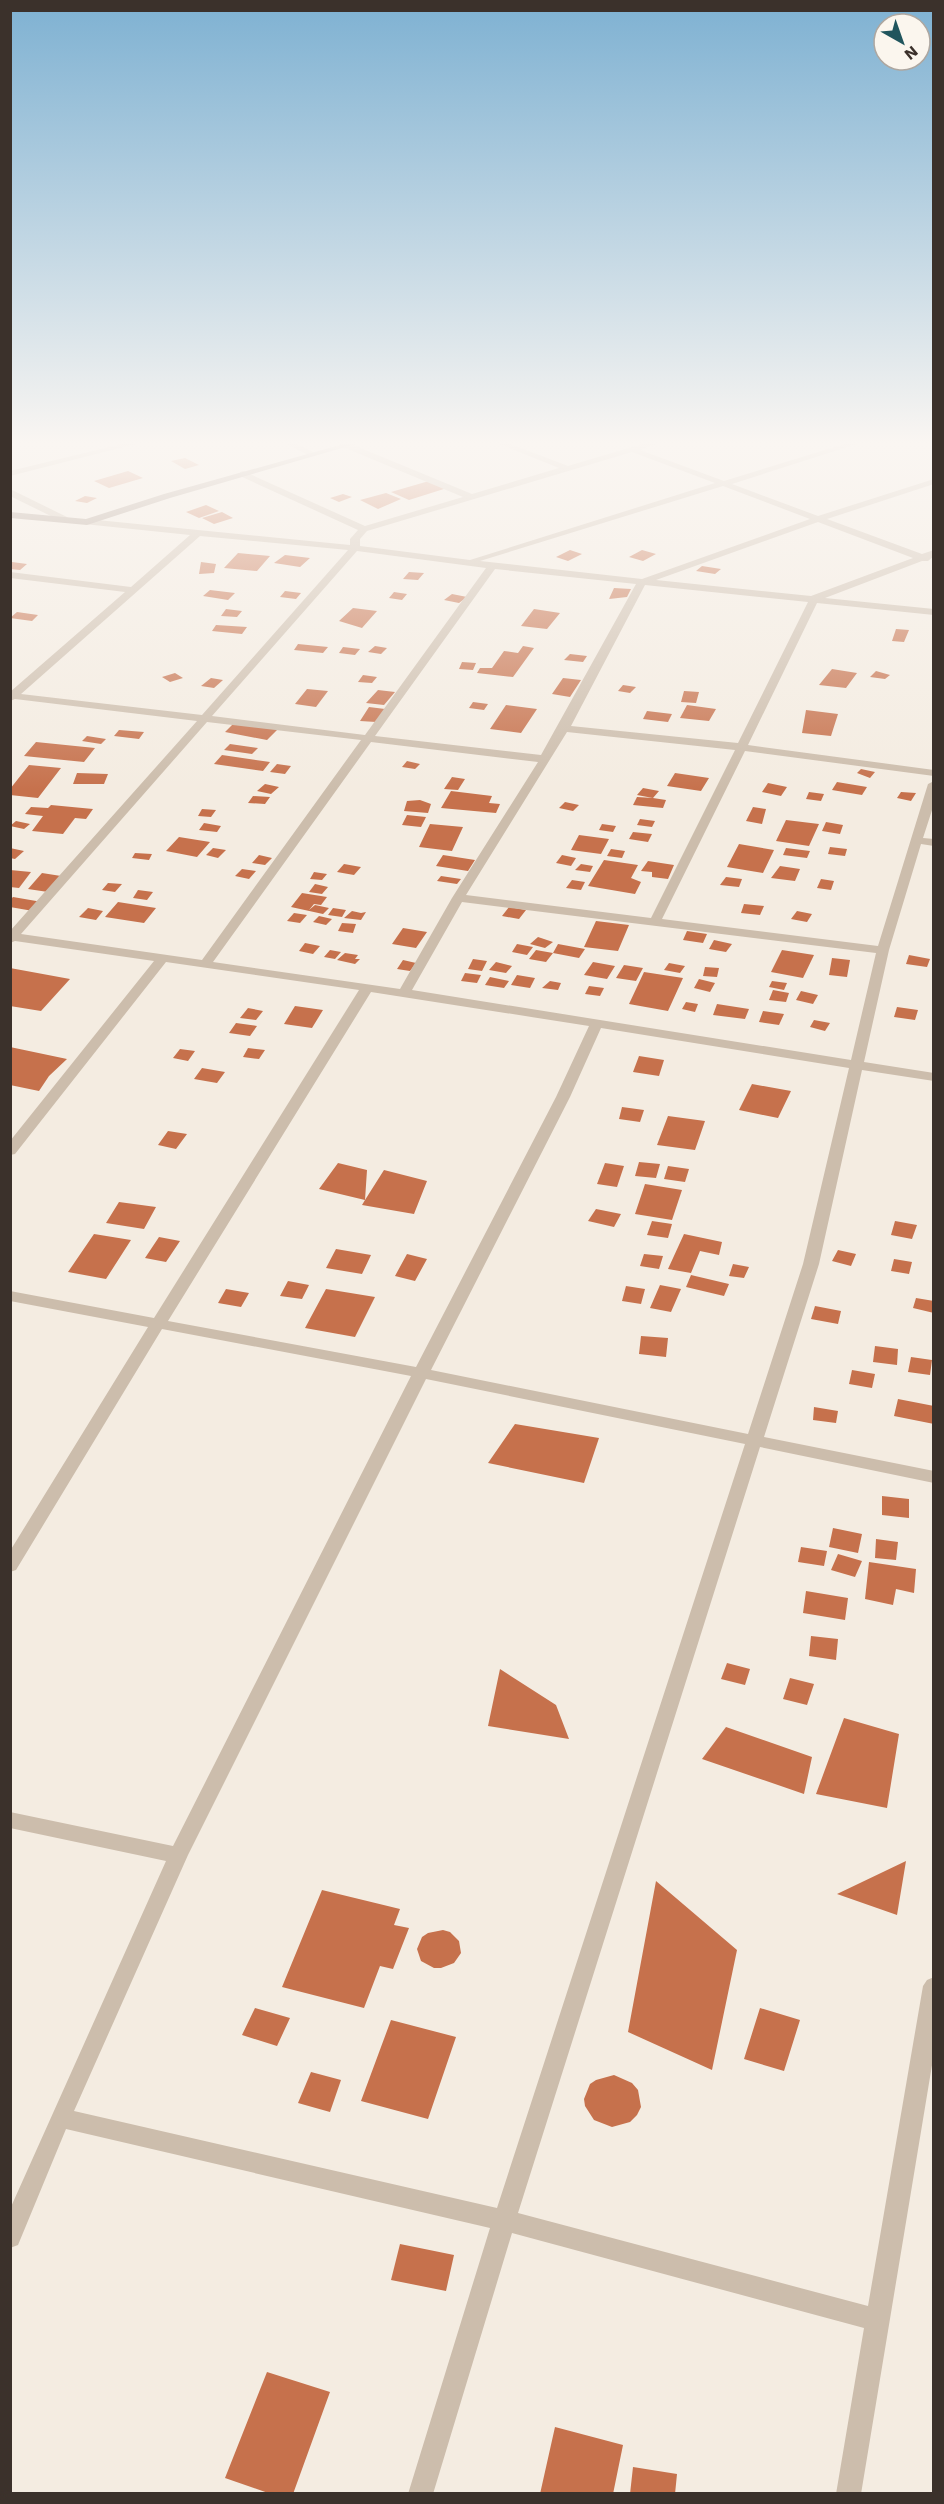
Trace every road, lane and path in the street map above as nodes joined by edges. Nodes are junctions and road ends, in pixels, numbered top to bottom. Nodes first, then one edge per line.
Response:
1 (170, 558) edge
2 (346, 558) edge
3 (436, 558) edge
4 (484, 558) edge
5 (709, 558) edge
6 (920, 558) joint
7 (933, 560) edge
8 (470, 562) junction
9 (493, 565) junction
10 (10, 575) edge
11 (642, 582) junction
12 (133, 590) junction
13 (815, 598) junction
14 (933, 612) edge
15 (12, 697) edge
16 (205, 717) junction
17 (564, 728) junction
18 (368, 738) junction
19 (741, 747) junction
20 (544, 759) junction
21 (933, 772) edge
22 (933, 784) edge
23 (915, 840) junction
24 (933, 843) edge
25 (458, 898) junction
26 (655, 922) junction
27 (11, 937) edge
28 (883, 950) junction
29 (164, 957) junction
30 (206, 963) junction
31 (368, 988) junction
32 (404, 993) junction
33 (597, 1023) junction
34 (857, 1064) junction
35 (933, 1077) edge
36 (10, 1151) edge
37 (10, 1296) edge
38 (156, 1325) junction
39 (421, 1373) junction
40 (753, 1441) junction
41 (933, 1477) edge
42 (10, 1566) edge
43 (10, 1820) edge
44 (178, 1855) junction
45 (933, 1986) edge
46 (60, 2118) junction
47 (504, 2220) junction
48 (10, 2237) edge
49 (877, 2320) junction
50 (420, 2493) edge
51 (848, 2493) edge

1 - 12 street
2 - 16 street
3 - 8 street
4 - 8 street
5 - 11 street
6 - 7 street
6 - 13 street
8 - 9 street
9 - 11 street
9 - 18 street
10 - 12 street
11 - 13 street
11 - 17 street
12 - 15 street
13 - 14 street
13 - 19 street
15 - 16 street
16 - 18 street
16 - 27 street
17 - 19 street
17 - 20 street
18 - 20 street
18 - 30 street
19 - 21 street
19 - 26 street
20 - 25 street
22 - 23 street
23 - 24 street
23 - 28 street
25 - 26 street
25 - 32 street
26 - 28 street
27 - 29 street
28 - 34 street
29 - 30 street
29 - 36 street
30 - 31 street
31 - 32 street
31 - 38 street
32 - 33 street
33 - 34 street
33 - 39 street
34 - 35 street
34 - 40 street
37 - 38 street
38 - 39 street
38 - 42 street
39 - 40 street
39 - 44 street
40 - 41 street
40 - 47 street
43 - 44 street
44 - 46 street
45 - 49 street
46 - 47 street
46 - 48 street
47 - 49 street
47 - 50 street
49 - 51 street

